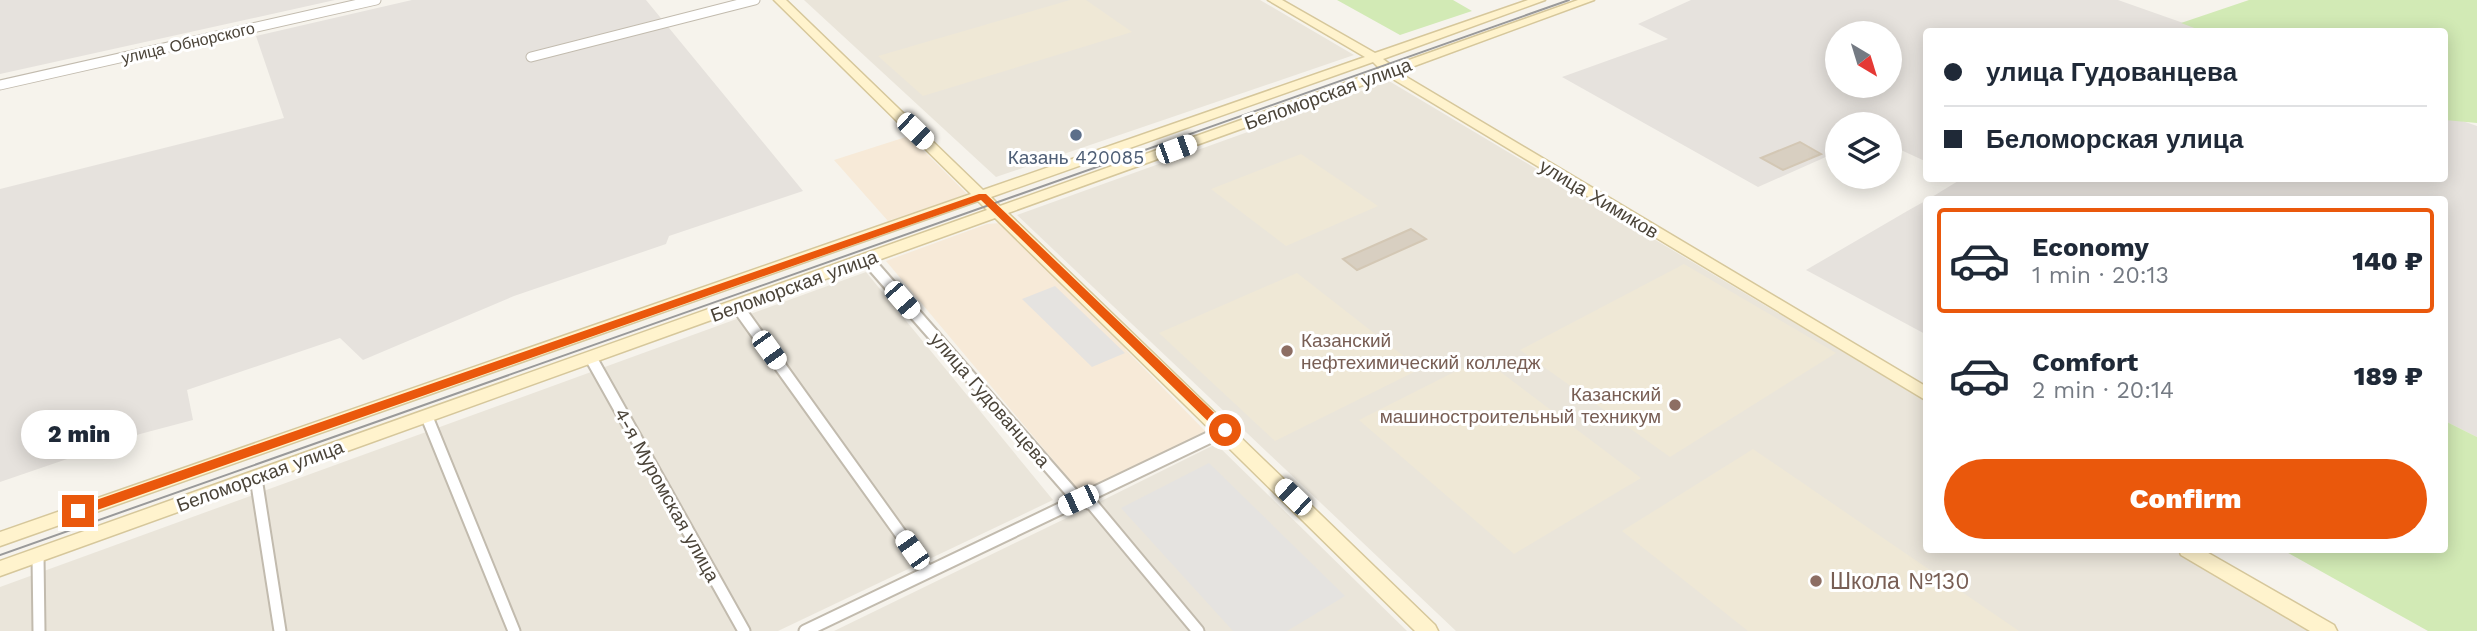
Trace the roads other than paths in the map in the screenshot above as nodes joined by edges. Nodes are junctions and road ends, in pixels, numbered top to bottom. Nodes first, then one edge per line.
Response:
1 (376, 0) edge
2 (755, 0) edge
3 (780, 0) edge
4 (1274, 0) edge
5 (1539, 0) edge
6 (1588, 0) edge
7 (531, 57) dead end
8 (1375, 58) junction
9 (1388, 72) junction
10 (0, 85) edge
11 (982, 196) junction
12 (999, 213) junction
13 (867, 260) junction
14 (737, 306) junction
15 (591, 358) junction
16 (1923, 393) edge
17 (370, 409) junction
18 (428, 417) junction
19 (1225, 430) junction
20 (377, 435) junction
21 (256, 478) junction
22 (1078, 500) junction
23 (0, 538) edge
24 (2193, 553) edge
25 (38, 556) junction
26 (0, 569) edge
27 (928, 572) junction
28 (39, 631) edge
29 (280, 631) edge
30 (514, 631) edge
31 (744, 631) edge
32 (805, 631) edge
33 (1198, 631) edge
34 (1428, 631) edge
35 (2327, 631) edge

1 - 10 street, улица Обнорского
2 - 7 street
3 - 11 main road
4 - 8 main road, улица Химиков
5 - 8 main road, Беломорская улица
6 - 9 main road, Беломорская улица
8 - 9 main road, улица Химиков
8 - 11 main road, Беломорская улица
9 - 12 main road, Беломорская улица
9 - 16 main road, улица Химиков
11 - 12 main road
11 - 17 main road, Беломорская улица
12 - 13 main road, Беломорская улица
12 - 19 main road
13 - 14 main road, Беломорская улица
13 - 22 street, улица Гудованцева
14 - 15 main road, Беломорская улица
14 - 27 street
15 - 18 main road, Беломорская улица
15 - 31 street, 4-я Муромская улица
17 - 20 main road
17 - 23 main road, Беломорская улица
18 - 20 main road, Беломорская улица
18 - 30 street
19 - 22 street
19 - 34 main road
20 - 21 main road, Беломорская улица
21 - 25 main road, Беломорская улица
21 - 29 street
22 - 27 street
22 - 33 street, улица Гудованцева
24 - 35 main road
25 - 26 main road, Беломорская улица
25 - 28 street
27 - 32 street

